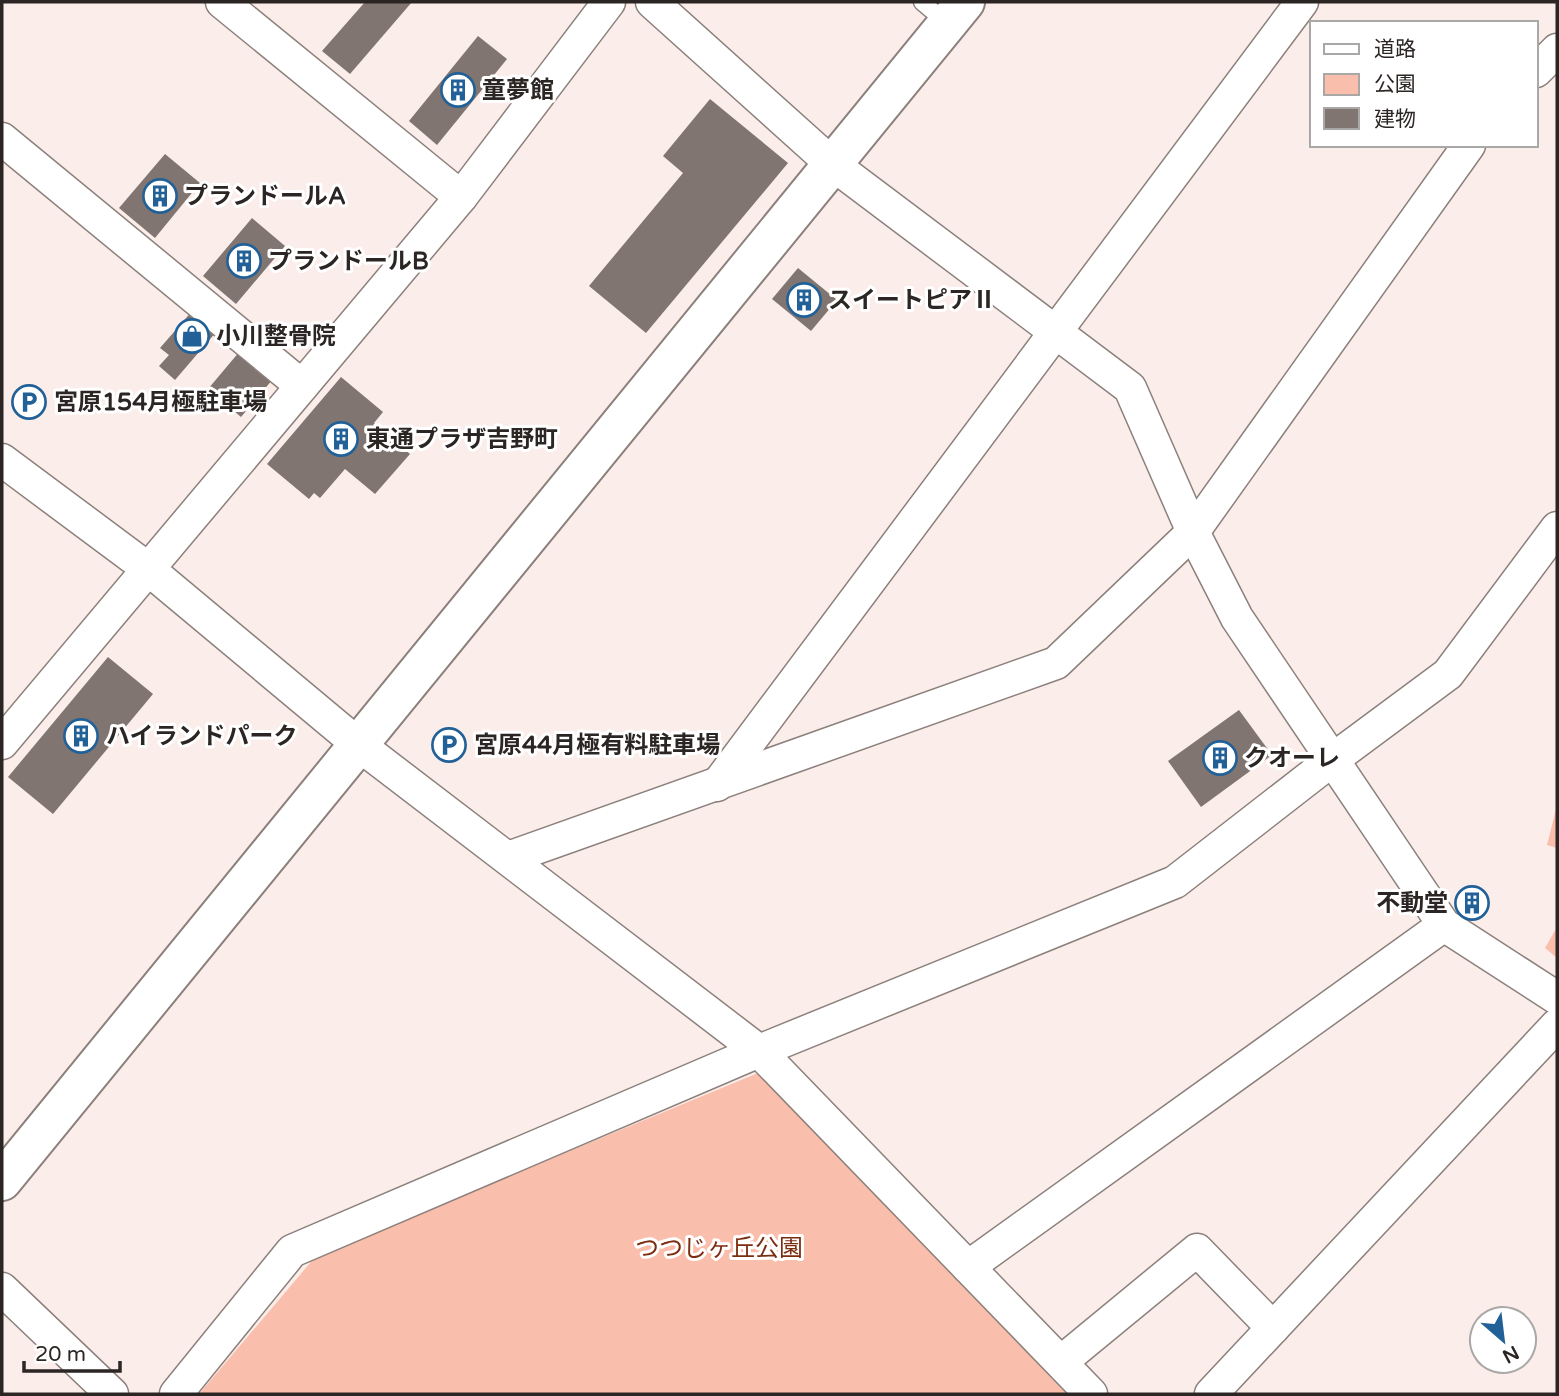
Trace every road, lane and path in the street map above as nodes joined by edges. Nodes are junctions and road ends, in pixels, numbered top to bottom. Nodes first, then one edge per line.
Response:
1 (222, 2) edge
2 (609, 2) edge
3 (652, 2) edge
4 (1302, 2) edge
5 (944, 9) edge
6 (1557, 50) edge
7 (1538, 69) edge
8 (2, 139) edge
9 (1468, 147) edge
10 (831, 163) junction
11 (461, 197) junction
12 (1055, 330) junction
13 (302, 386) junction
14 (2, 460) edge
15 (1557, 528) edge
16 (1192, 532) junction
17 (148, 568) junction
18 (2, 743) edge
19 (359, 745) junction
20 (1332, 760) junction
21 (717, 785) junction
22 (508, 858) junction
23 (1444, 925) junction
24 (1557, 998) edge
25 (1557, 1025) edge
26 (759, 1051) junction
27 (2, 1181) edge
28 (968, 1267) junction
29 (2, 1289) edge
30 (1273, 1328) junction
31 (1060, 1362) junction
32 (113, 1394) edge
33 (176, 1394) edge
34 (1091, 1394) edge
35 (1211, 1394) edge

1 - 11 street
2 - 11 street
3 - 10 street
4 - 12 street
5 - 10 street
6 - 7 street
8 - 13 street
9 - 16 street
10 - 12 street
10 - 19 street
11 - 13 street
12 - 16 street
12 - 21 street
13 - 17 street
14 - 17 street
15 - 20 street
16 - 20 street
16 - 21 street
17 - 18 street
17 - 19 street
19 - 22 street
19 - 27 street
20 - 23 street
20 - 26 street
21 - 22 street
22 - 26 street
23 - 24 street
23 - 28 street
25 - 30 street
26 - 28 street
26 - 33 street
28 - 31 street
29 - 32 street
30 - 31 street
30 - 35 street
31 - 34 street

